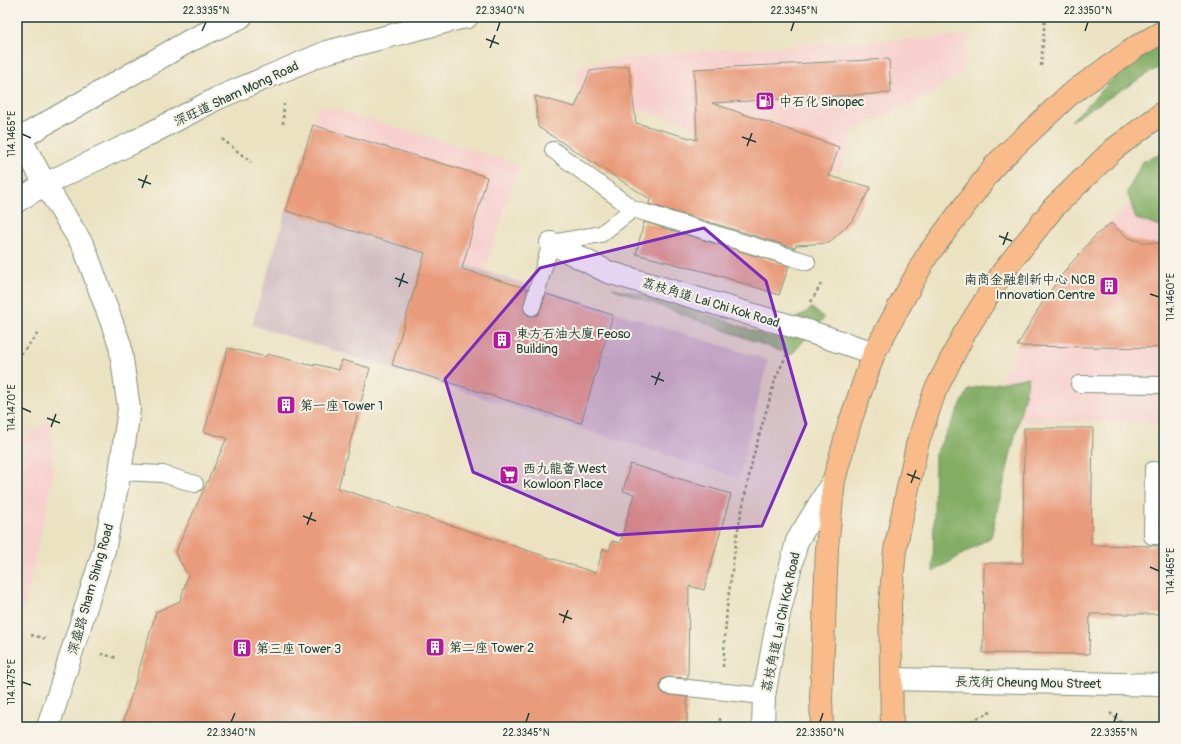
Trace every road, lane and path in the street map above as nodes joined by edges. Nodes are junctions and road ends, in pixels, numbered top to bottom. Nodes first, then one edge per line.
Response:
1 (241, 17) edge
2 (467, 17) edge
3 (1045, 17) edge
4 (1164, 31) edge
5 (1042, 66) dead end
6 (284, 104) dead end
7 (1164, 112) edge
8 (283, 124) dead end
9 (19, 139) edge
10 (222, 139) dead end
11 (553, 150) dead end
12 (251, 162) dead end
13 (45, 184) junction
14 (17, 201) edge
15 (633, 209) junction
16 (550, 243) junction
17 (807, 262) dead end
18 (821, 284) dead end
19 (532, 307) dead end
20 (798, 328) junction
21 (38, 333) dead end
22 (874, 353) junction
23 (17, 359) edge
24 (1079, 384) dead end
25 (1164, 385) edge
26 (1164, 471) edge
27 (120, 472) junction
28 (834, 480) junction
29 (195, 484) dead end
30 (1164, 536) edge
31 (892, 679) junction
32 (1164, 685) edge
33 (669, 686) dead end
34 (722, 692) junction
35 (764, 696) junction
36 (1001, 711) dead end
37 (1103, 713) dead end
38 (48, 727) edge
39 (720, 727) edge
40 (763, 727) edge
41 (822, 727) edge
42 (892, 727) edge
43 (962, 727) edge
44 (1127, 727) edge

1 - 9 street
2 - 13 street, 深旺道 Sham Mong Road
3 - 5 path
4 - 22 highway, 荔枝角道 Lai Chi Kok Road
6 - 8 path
7 - 31 highway
9 - 13 street, 深盛路 Sham Shing Road
10 - 12 path
11 - 15 lane
13 - 14 street, 深旺道 Sham Mong Road
13 - 27 street, 深盛路 Sham Shing Road
15 - 16 lane
15 - 17 lane
16 - 19 lane
16 - 20 street, 荔枝角道 Lai Chi Kok Road
18 - 20 path
20 - 22 street, 荔枝角道 Lai Chi Kok Road
20 - 34 path
21 - 23 path
22 - 28 highway, 荔枝角道 Lai Chi Kok Road
24 - 25 lane
26 - 30 lane
27 - 29 lane
27 - 38 street, 深盛路 Sham Shing Road
28 - 35 street, 荔枝角道 Lai Chi Kok Road
28 - 41 highway, 荔枝角道 Lai Chi Kok Road
31 - 32 street, 長茂街 Cheung Mou Street
31 - 42 highway
33 - 34 lane
34 - 35 lane
34 - 39 path
35 - 40 street, 荔枝角道 Lai Chi Kok Road
36 - 43 path
37 - 44 path

